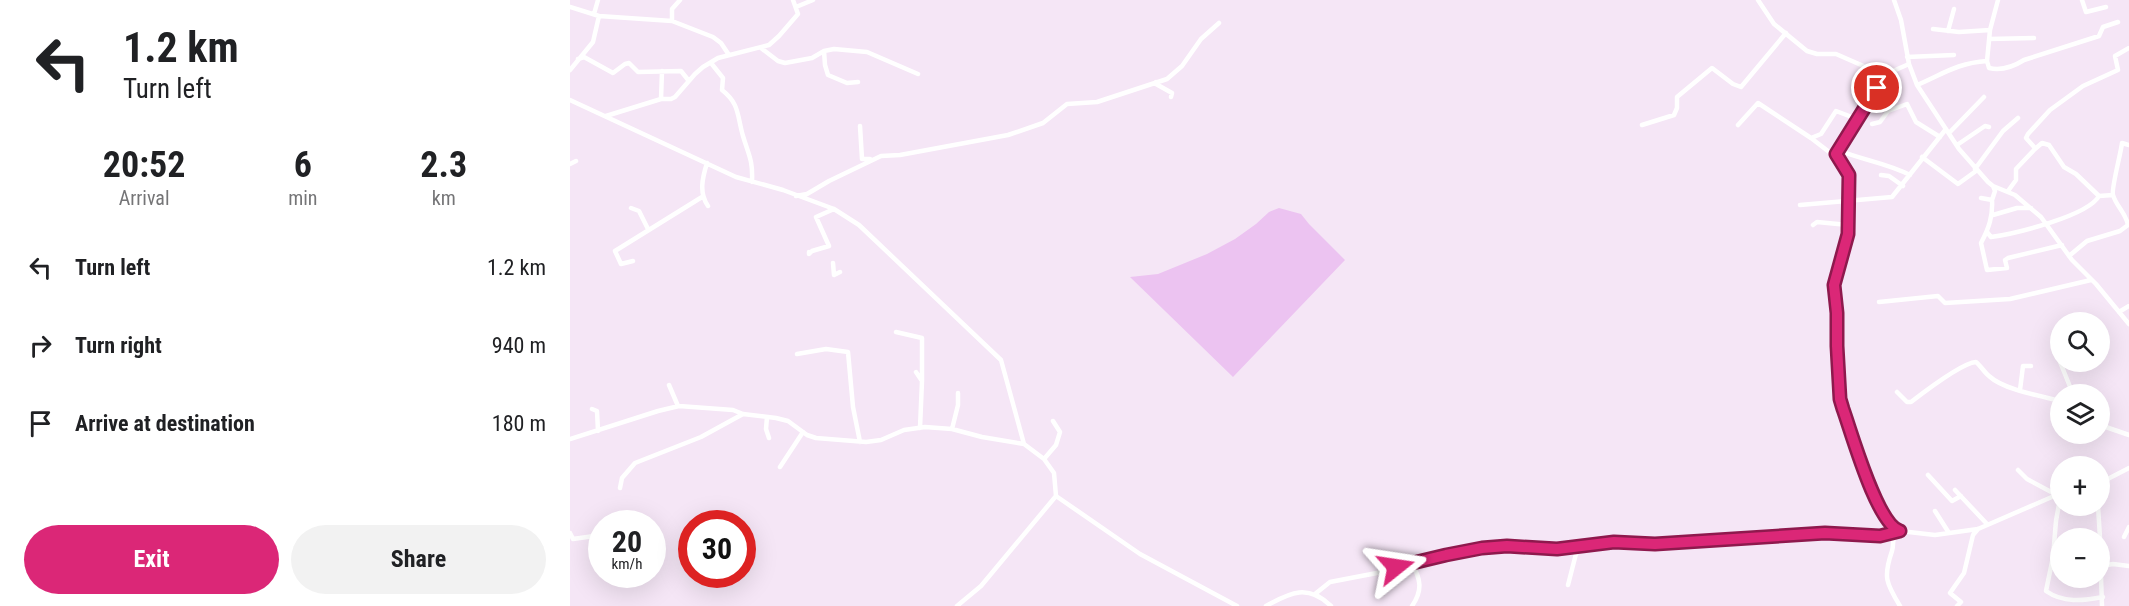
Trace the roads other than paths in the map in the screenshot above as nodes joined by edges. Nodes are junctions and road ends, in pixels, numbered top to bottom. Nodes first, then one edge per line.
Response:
1 (598, 0) edge
2 (680, 0) edge
3 (793, 0) edge
4 (813, 0) edge
5 (1758, 0) edge
6 (1893, 0) edge
7 (1998, 0) edge
8 (2082, 0) edge
9 (570, 7) edge
10 (796, 7) junction
11 (2106, 7) dead end
12 (1954, 9) dead end
13 (597, 15) junction
14 (672, 21) junction
15 (2118, 22) dead end
16 (1219, 23) dead end
17 (1933, 28) dead end
18 (1990, 30) junction
19 (1948, 31) junction
20 (1786, 33) junction
21 (2034, 38) dead end
22 (1989, 39) junction
23 (761, 48) junction
24 (2129, 48) edge
25 (824, 51) junction
26 (729, 54) junction
27 (1954, 55) dead end
28 (578, 59) junction
29 (1908, 61) junction
30 (1987, 61) junction
31 (572, 63) edge
32 (711, 63) junction
33 (570, 70) edge
34 (662, 71) junction
35 (918, 74) dead end
36 (1884, 75) junction
37 (689, 81) junction
38 (858, 82) dead end
39 (1156, 82) junction
40 (1917, 85) junction
41 (1171, 97) dead end
42 (1984, 97) dead end
43 (661, 99) junction
44 (570, 100) edge
45 (606, 117) junction
46 (1857, 118) junction
47 (2018, 118) dead end
48 (1872, 124) dead end
49 (1642, 125) dead end
50 (1738, 125) dead end
51 (860, 126) dead end
52 (1989, 127) dead end
53 (1947, 131) junction
54 (1940, 137) junction
55 (1811, 138) junction
56 (2129, 145) edge
57 (1957, 146) junction
58 (2035, 149) junction
59 (1838, 150) junction
60 (881, 156) junction
61 (1922, 157) junction
62 (1837, 158) junction
63 (576, 161) dead end
64 (707, 163) junction
65 (570, 164) edge
66 (1976, 170) junction
67 (1910, 175) junction
68 (1881, 176) dead end
69 (752, 182) junction
70 (1903, 186) junction
71 (1993, 186) junction
72 (2008, 191) junction
73 (2113, 195) junction
74 (796, 196) junction
75 (2100, 196) junction
76 (702, 197) junction
77 (1981, 198) dead end
78 (1992, 200) junction
79 (1848, 201) junction
80 (1800, 205) dead end
81 (708, 207) dead end
82 (631, 208) dead end
83 (2031, 208) junction
84 (834, 209) junction
85 (1993, 215) junction
86 (2046, 224) junction
87 (1813, 225) dead end
88 (1848, 225) junction
89 (648, 229) junction
90 (1987, 232) junction
91 (2062, 245) junction
92 (809, 252) dead end
93 (2069, 256) junction
94 (633, 261) dead end
95 (833, 263) dead end
96 (840, 272) dead end
97 (2091, 280) junction
98 (1879, 302) dead end
99 (2129, 306) edge
100 (2119, 312) junction
101 (2129, 324) edge
102 (896, 332) dead end
103 (797, 354) dead end
104 (2031, 366) dead end
105 (916, 372) dead end
106 (922, 381) junction
107 (669, 385) dead end
108 (2020, 390) junction
109 (1897, 392) dead end
110 (958, 393) dead end
111 (2050, 398) edge
112 (678, 406) junction
113 (592, 409) dead end
114 (743, 414) junction
115 (767, 417) junction
116 (1053, 421) dead end
117 (920, 428) junction
118 (2110, 428) edge
119 (952, 429) junction
120 (598, 431) junction
121 (803, 432) junction
122 (2129, 435) edge
123 (769, 438) dead end
124 (570, 439) edge
125 (860, 442) junction
126 (1023, 444) junction
127 (1044, 459) junction
128 (780, 467) dead end
129 (2129, 468) edge
130 (2018, 470) dead end
131 (1928, 476) dead end
132 (2110, 478) edge
133 (620, 488) dead end
134 (1955, 490) dead end
135 (2050, 491) edge
136 (1056, 496) junction
137 (1961, 496) junction
138 (2050, 496) edge
139 (1935, 511) dead end
140 (1987, 524) junction
141 (2129, 526) edge
142 (1978, 529) junction
143 (1898, 532) junction
144 (570, 533) edge
145 (1949, 533) junction
146 (588, 537) edge
147 (2124, 537) dead end
148 (1578, 546) junction
149 (1411, 562) junction
150 (2110, 564) edge
151 (2129, 566) edge
152 (2050, 572) edge
153 (1568, 585) dead end
154 (2102, 588) edge
155 (1315, 594) junction
156 (2103, 597) junction
157 (2064, 599) junction
158 (957, 606) edge
159 (1237, 606) edge
160 (1266, 606) edge
161 (1331, 606) edge
162 (1412, 606) edge
163 (1900, 606) edge
164 (1958, 606) edge
165 (2066, 606) edge
166 (2102, 606) edge

1 - 13 street
2 - 14 street
3 - 10 street
4 - 10 street
5 - 20 street
6 - 29 street
7 - 18 street
8 - 11 street
9 - 13 street
10 - 23 street
12 - 19 street
13 - 14 street
13 - 28 street
14 - 26 street
15 - 30 street
16 - 39 street
17 - 19 street
18 - 19 street
18 - 22 street
20 - 36 street
20 - 49 street
21 - 22 street
22 - 30 street
23 - 25 street
23 - 26 street
24 - 58 street
25 - 35 street
25 - 38 street
26 - 32 street
27 - 29 street
28 - 31 street
28 - 34 street
29 - 36 street
29 - 40 street
30 - 40 street
31 - 33 street
32 - 37 street
32 - 69 street
34 - 37 street
34 - 43 street
36 - 46 street
37 - 43 street
39 - 41 street
39 - 60 street
40 - 53 street
42 - 53 street
43 - 45 street
44 - 45 street
45 - 64 street
46 - 55 street
46 - 59 street
47 - 66 street
48 - 54 street
50 - 55 street
51 - 60 street
52 - 57 street
53 - 54 street
53 - 57 street
54 - 61 street
55 - 62 street
56 - 73 street
57 - 66 street
58 - 72 street
58 - 75 street
59 - 62 street
59 - 67 street
60 - 74 street
61 - 66 street
61 - 67 street
62 - 79 street
63 - 65 street
64 - 69 street
64 - 76 street
66 - 71 street
67 - 70 street
68 - 70 street
69 - 74 street
70 - 79 street
71 - 72 street
71 - 78 street
72 - 83 street
73 - 75 street
73 - 93 street
74 - 84 street
75 - 86 street
76 - 81 street
76 - 89 street
77 - 78 street
78 - 85 street
79 - 80 street
79 - 88 street
82 - 89 street
83 - 85 street
83 - 86 street
84 - 92 street
84 - 126 street
85 - 90 street
86 - 90 street
86 - 91 street
87 - 88 street
88 - 143 street
89 - 94 street
90 - 91 street
91 - 93 street
93 - 97 street
95 - 96 street
97 - 98 street
97 - 100 street
99 - 100 street
100 - 101 street
102 - 106 street
103 - 125 street
104 - 108 street
105 - 106 street
106 - 117 street
107 - 112 street
108 - 109 street
108 - 111 street
110 - 119 street
112 - 114 street
112 - 120 street
113 - 120 street
114 - 115 street
114 - 133 street
115 - 121 street
115 - 123 street
116 - 127 street
117 - 119 street
117 - 125 street
118 - 122 street
119 - 126 street
120 - 124 street
121 - 125 street
121 - 128 street
126 - 127 street
127 - 136 street
129 - 132 street
130 - 135 street
131 - 137 street
134 - 137 street
136 - 158 street
136 - 159 street
137 - 140 street
138 - 140 street
139 - 145 street
140 - 142 street
141 - 147 street
142 - 145 street
142 - 164 street
143 - 145 street
143 - 148 street
143 - 163 street
144 - 146 street
148 - 149 street
148 - 153 street
149 - 155 street
149 - 162 street
150 - 151 street
152 - 157 street
154 - 156 street
155 - 160 street
155 - 161 street
156 - 157 street
156 - 166 street
157 - 165 street

